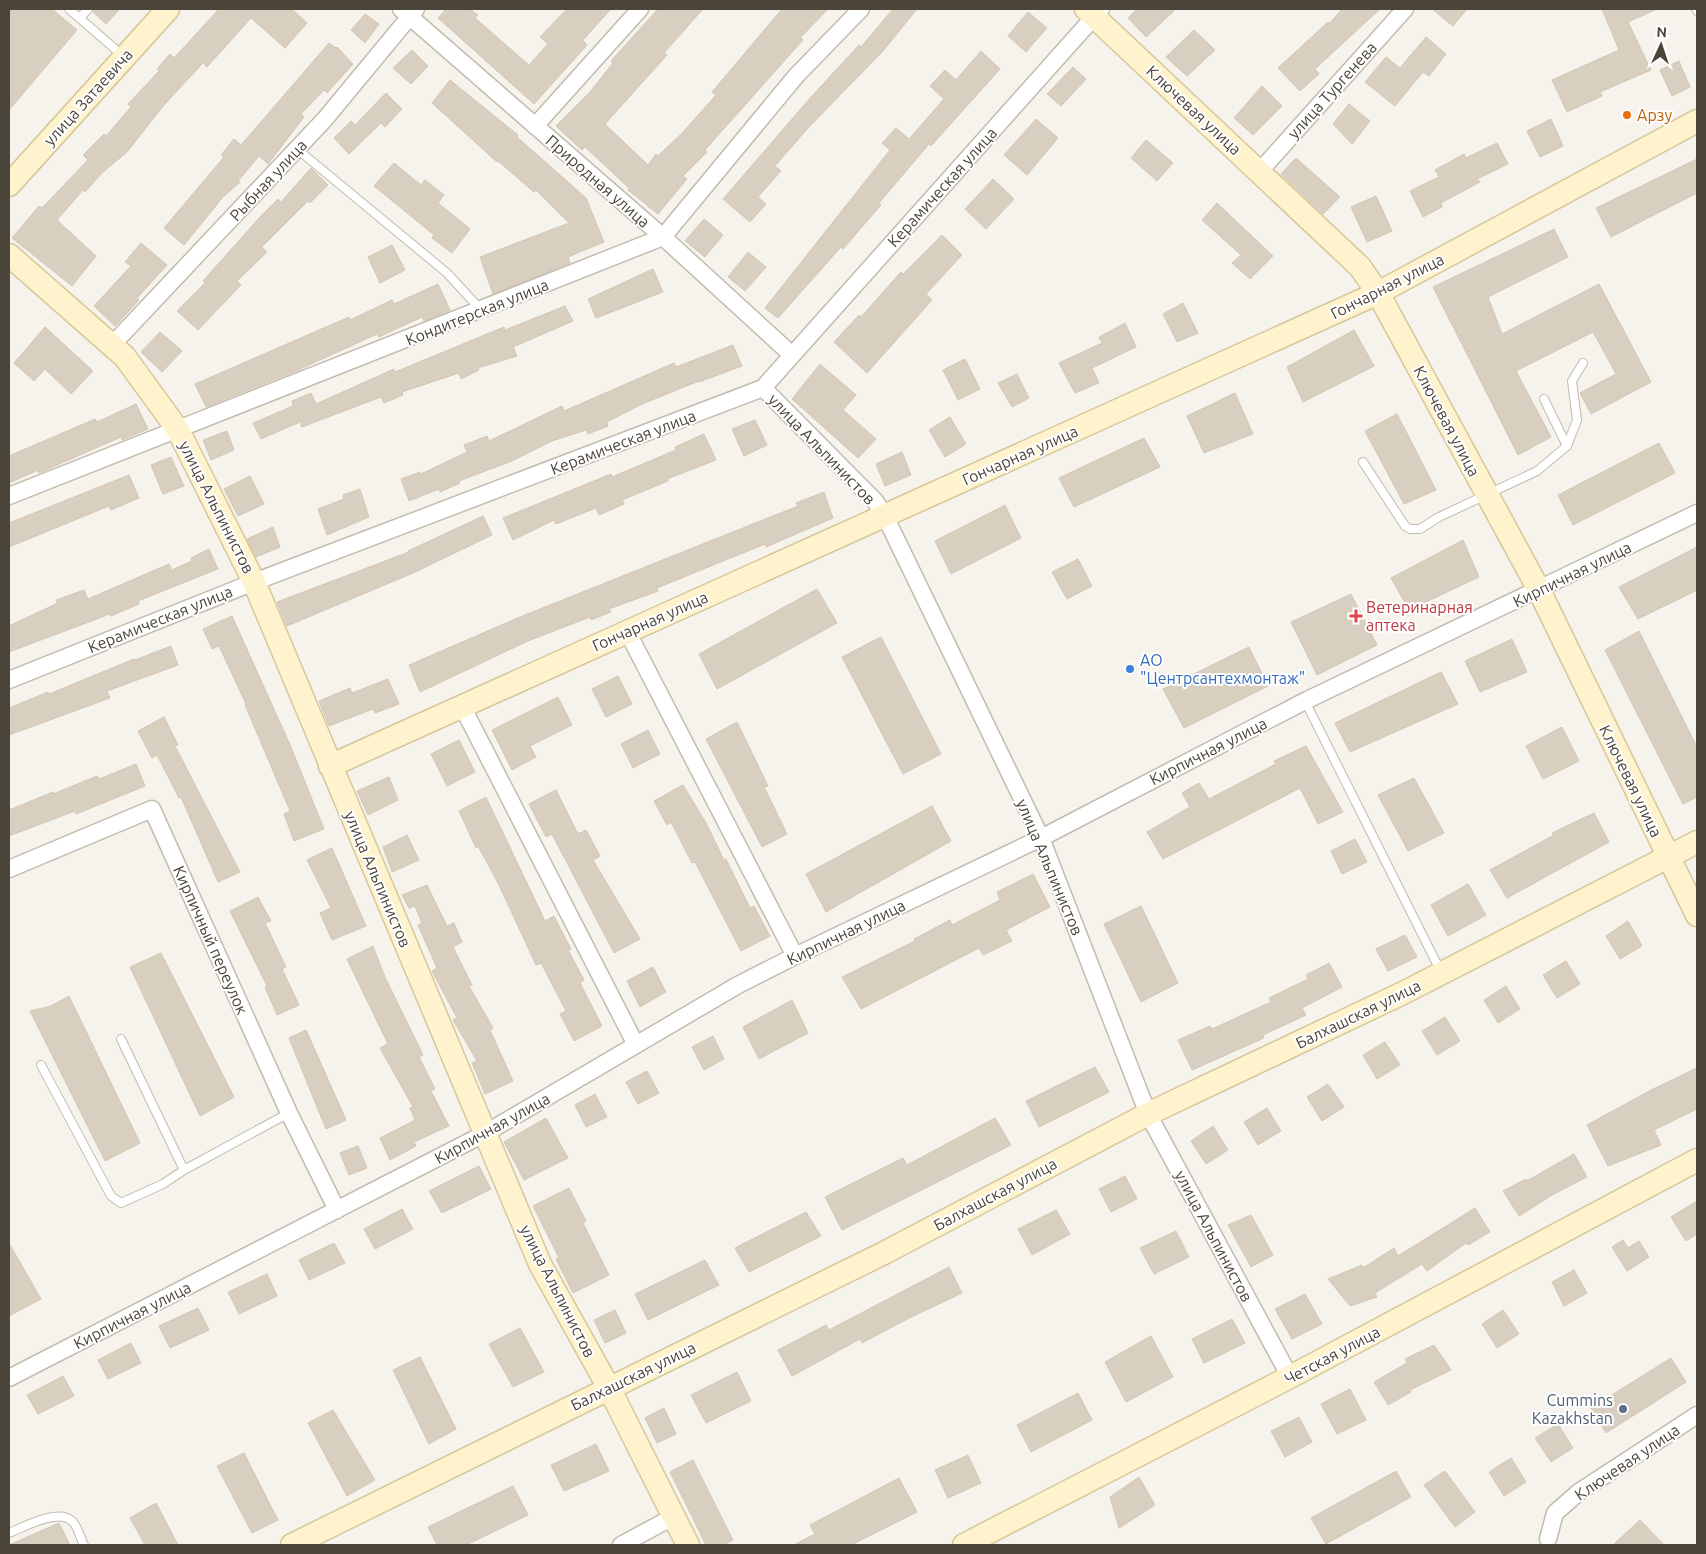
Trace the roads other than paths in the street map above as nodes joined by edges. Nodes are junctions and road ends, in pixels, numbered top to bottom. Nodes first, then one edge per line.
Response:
1 (69, 9) edge
2 (88, 9) edge
3 (168, 9) edge
4 (640, 9) edge
5 (861, 9) edge
6 (1404, 9) edge
7 (409, 11) edge
8 (1093, 11) edge
9 (80, 18) junction
10 (124, 56) junction
11 (1697, 121) edge
12 (535, 126) junction
13 (297, 149) junction
14 (1260, 171) junction
15 (9, 185) edge
16 (663, 237) junction
17 (9, 255) edge
18 (1378, 293) junction
19 (481, 310) junction
20 (112, 345) junction
21 (792, 356) junction
22 (1583, 363) dead end
23 (763, 388) junction
24 (1544, 399) dead end
25 (178, 430) junction
26 (1567, 446) junction
27 (1363, 462) dead end
28 (1487, 494) junction
29 (9, 496) edge
30 (1697, 513) edge
31 (885, 516) junction
32 (254, 582) junction
33 (1539, 590) junction
34 (627, 631) junction
35 (9, 680) edge
36 (1305, 701) junction
37 (462, 706) junction
38 (330, 766) junction
39 (1041, 838) junction
40 (1697, 842) edge
41 (1668, 858) junction
42 (9, 869) edge
43 (1697, 914) edge
44 (795, 956) junction
45 (1442, 974) junction
46 (122, 1038) dead end
47 (636, 1045) junction
48 (41, 1064) dead end
49 (289, 1113) junction
50 (1148, 1114) junction
51 (484, 1134) junction
52 (1697, 1160) edge
53 (184, 1170) junction
54 (337, 1210) junction
55 (1290, 1377) junction
56 (9, 1378) edge
57 (609, 1388) junction
58 (1697, 1415) edge
59 (673, 1517) junction
60 (9, 1533) edge
61 (1548, 1542) edge
62 (84, 1545) edge
63 (292, 1545) edge
64 (621, 1545) edge
65 (688, 1545) edge
66 (964, 1545) edge

1 - 9 lane
2 - 9 lane
3 - 10 street, улица Затаевича
4 - 12 street
5 - 16 street, Кондитерская улица
6 - 14 street, улица Тургенева
7 - 12 street, Природная улица
7 - 13 street, Рыбная улица
8 - 14 street, Ключевая улица
8 - 21 street, Керамическая улица
9 - 10 lane
10 - 15 street, улица Затаевича
11 - 18 street, Гончарная улица
12 - 16 street, Природная улица
13 - 19 lane
13 - 20 street, Рыбная улица
14 - 18 street, Ключевая улица
16 - 19 street, Кондитерская улица
16 - 21 street, Природная улица
17 - 20 street, улица Альпинистов
18 - 28 street, Ключевая улица
18 - 31 street, Гончарная улица
19 - 25 street, Кондитерская улица
20 - 25 street, улица Альпинистов
21 - 23 street, Керамическая улица
22 - 26 lane
23 - 31 street, улица Альпинистов
23 - 32 street, Керамическая улица
24 - 26 lane
25 - 29 street, Кондитерская улица
25 - 32 street, улица Альпинистов
26 - 28 lane
27 - 28 lane
28 - 33 street, Ключевая улица
30 - 33 street, Кирпичная улица
31 - 34 street, Гончарная улица
31 - 39 street, улица Альпинистов
32 - 35 street, Керамическая улица
32 - 38 street, улица Альпинистов
33 - 36 street, Кирпичная улица
33 - 41 street, Ключевая улица
34 - 37 street, Гончарная улица
34 - 44 street
36 - 39 street, Кирпичная улица
36 - 45 lane
37 - 38 street, Гончарная улица
37 - 47 street
38 - 51 street, улица Альпинистов
39 - 44 street, Кирпичная улица
39 - 50 street, улица Альпинистов
40 - 41 street, Балхашская улица
41 - 43 street, Ключевая улица
41 - 45 street, Балхашская улица
42 - 49 street, Кирпичный переулок
44 - 47 street, Кирпичная улица
45 - 50 street, Балхашская улица
46 - 53 lane
47 - 51 street, Кирпичная улица
48 - 53 lane
49 - 53 lane
49 - 54 street, Кирпичный переулок
50 - 55 street, улица Альпинистов
50 - 57 street, Балхашская улица
51 - 54 street, Кирпичная улица
51 - 57 street, улица Альпинистов
52 - 55 street, Четская улица
54 - 56 street, Кирпичная улица
55 - 66 street, Четская улица
57 - 59 street, улица Альпинистов
57 - 63 street, Балхашская улица
58 - 61 street, Ключевая улица
59 - 64 street
59 - 65 street, улица Альпинистов
60 - 62 lane

